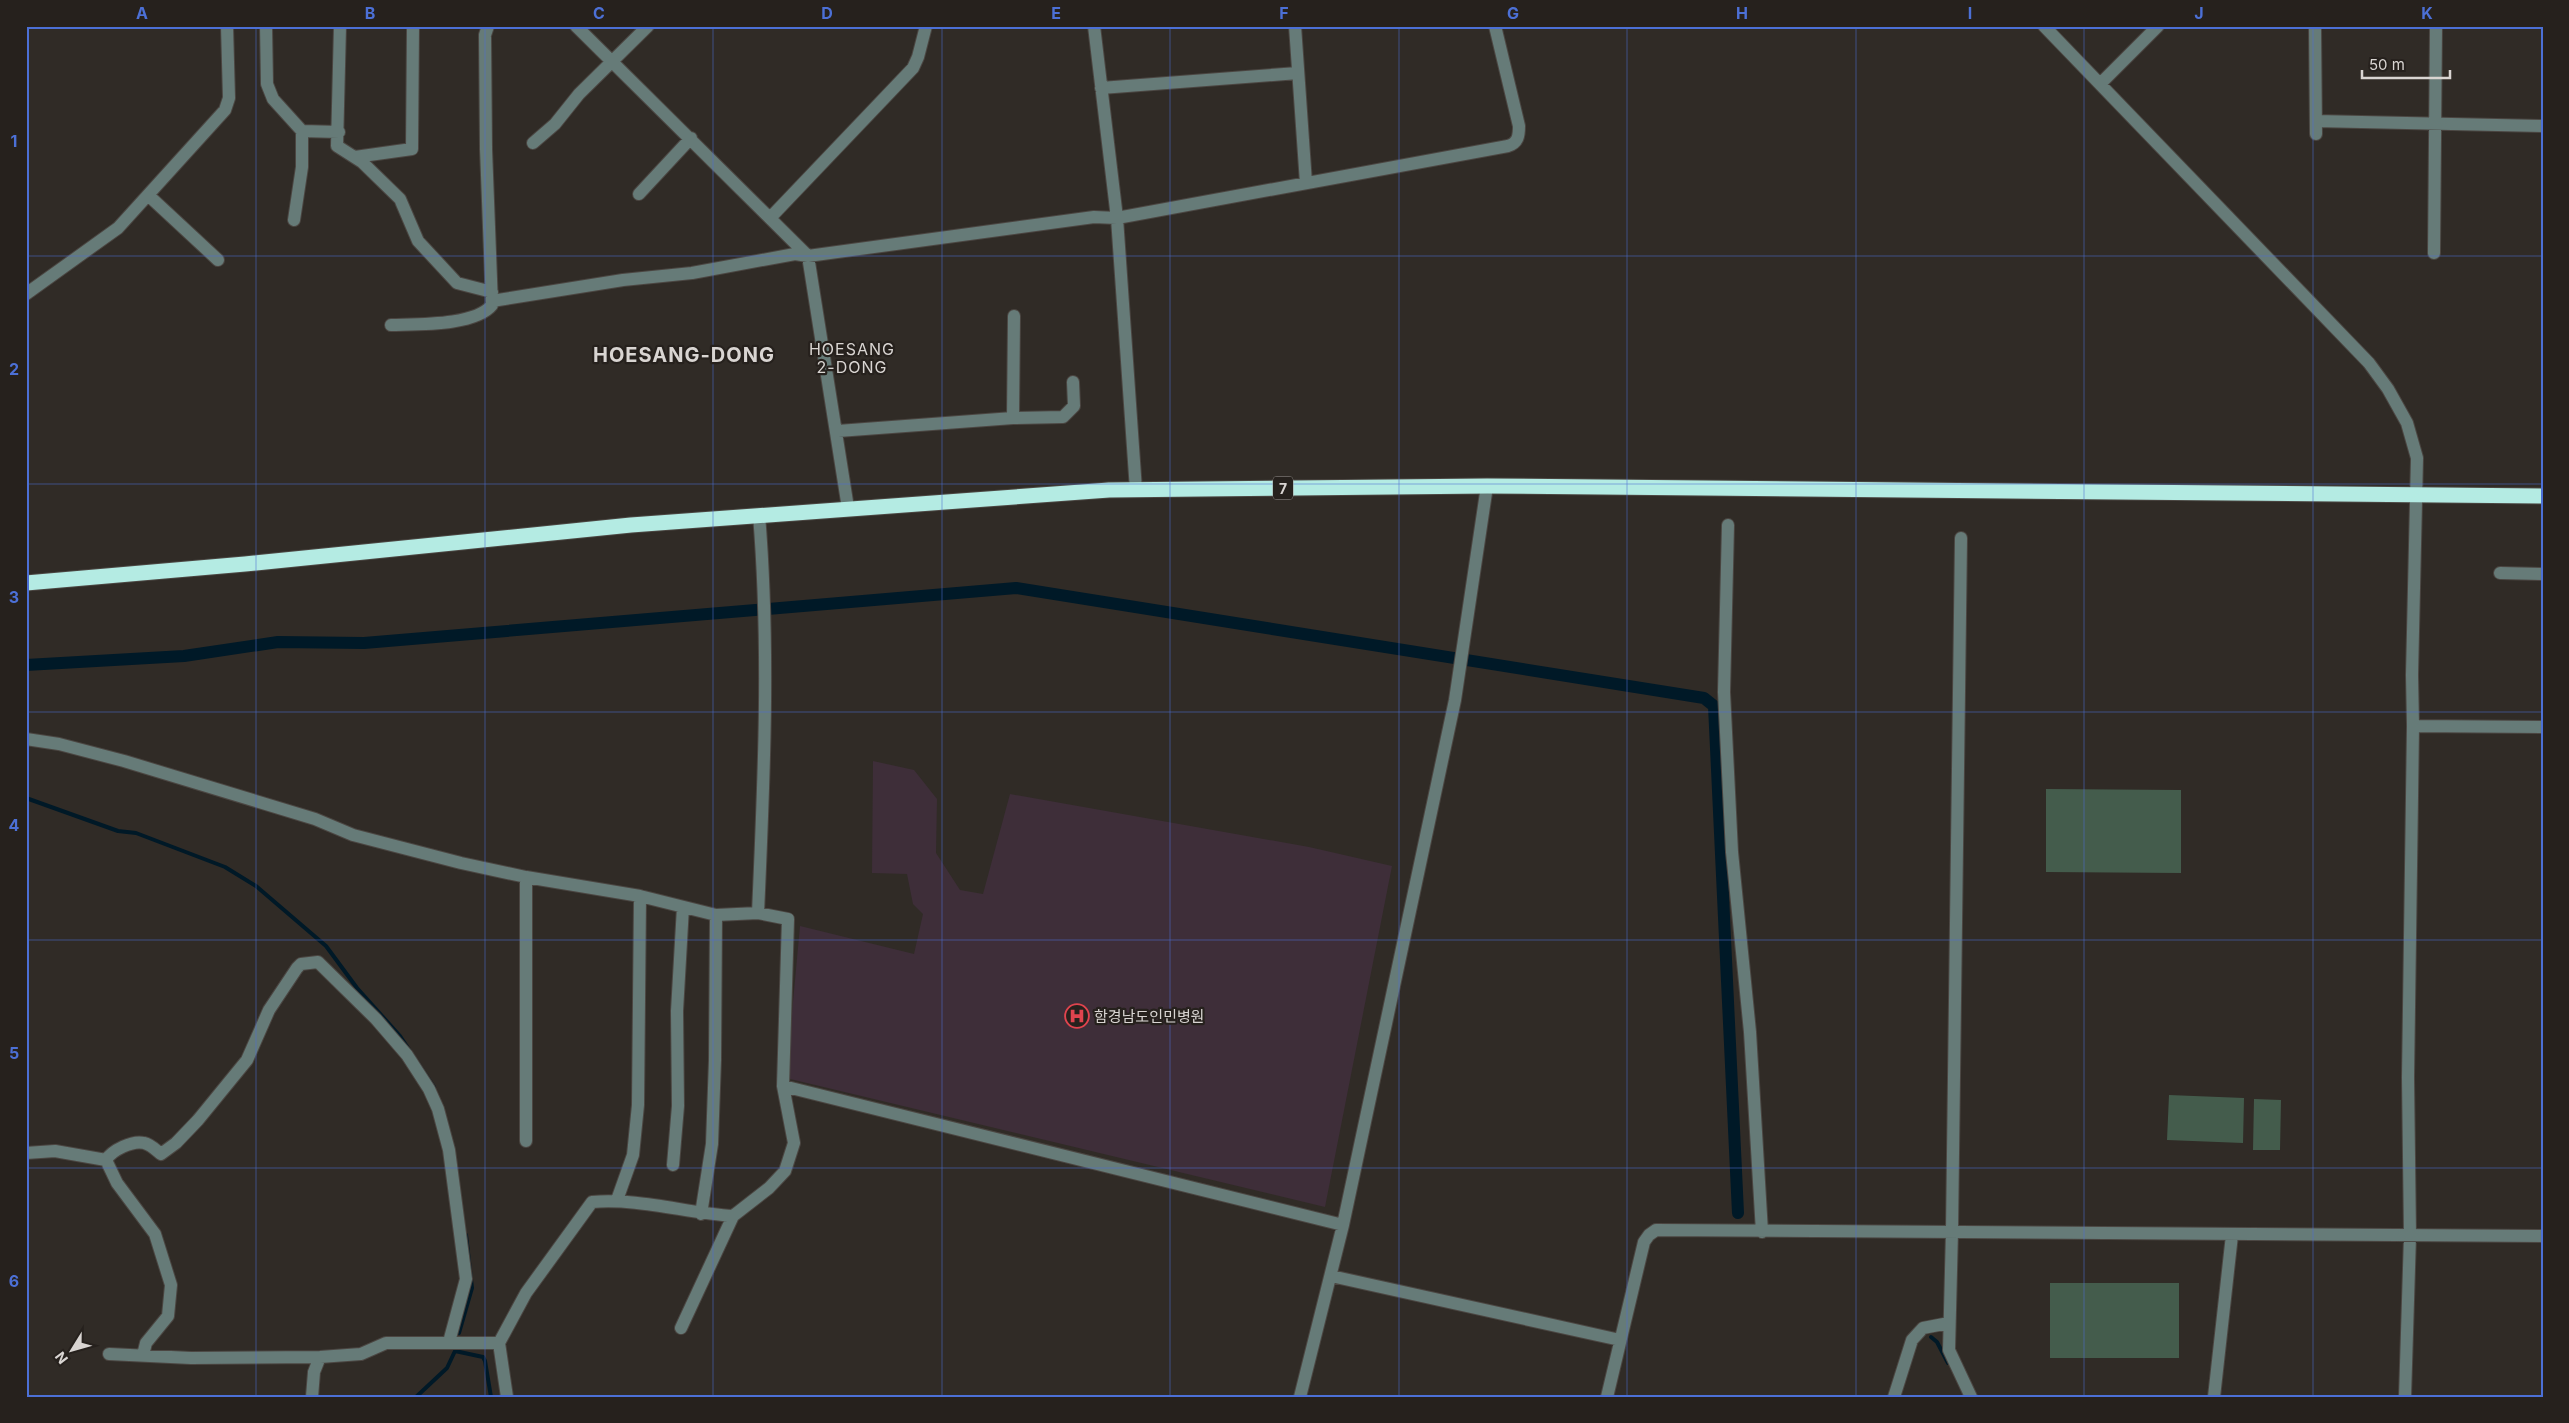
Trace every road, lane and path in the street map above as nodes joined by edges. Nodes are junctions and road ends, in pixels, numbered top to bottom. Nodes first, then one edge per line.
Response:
1 (227, 26) edge
2 (266, 26) edge
3 (340, 26) edge
4 (413, 26) edge
5 (488, 26) edge
6 (576, 26) edge
7 (648, 26) edge
8 (926, 26) edge
9 (1094, 26) edge
10 (1295, 26) edge
11 (1495, 26) edge
12 (2044, 26) edge
13 (2158, 26) edge
14 (2315, 26) edge
15 (2436, 26) edge
16 (612, 61) junction
17 (1298, 73) junction
18 (2100, 84) junction
19 (1102, 88) junction
20 (2316, 121) junction
21 (2435, 124) junction
22 (2543, 126) edge
23 (302, 131) junction
24 (339, 132) junction
25 (2316, 134) dead end
26 (691, 138) junction
27 (533, 143) dead end
28 (355, 157) junction
29 (1306, 183) junction
30 (639, 194) dead end
31 (148, 195) junction
32 (770, 218) junction
33 (1117, 218) junction
34 (294, 220) dead end
35 (2434, 253) dead end
36 (808, 256) junction
37 (218, 260) dead end
38 (26, 294) edge
39 (492, 296) junction
40 (1014, 316) dead end
41 (391, 325) dead end
42 (1073, 382) dead end
43 (1013, 418) junction
44 (838, 432) junction
45 (1487, 486) junction
46 (1136, 490) junction
47 (2418, 495) junction
48 (2543, 496) edge
49 (848, 508) junction
50 (759, 515) junction
51 (1728, 525) dead end
52 (1961, 538) dead end
53 (2500, 573) dead end
54 (2543, 574) edge
55 (26, 583) edge
56 (2413, 726) junction
57 (2543, 727) edge
58 (26, 739) edge
59 (526, 877) junction
60 (640, 896) junction
61 (683, 907) junction
62 (758, 912) junction
63 (716, 915) junction
64 (783, 1086) junction
65 (526, 1141) dead end
66 (26, 1153) edge
67 (106, 1160) junction
68 (673, 1165) dead end
69 (617, 1200) junction
70 (701, 1214) junction
71 (733, 1216) junction
72 (1343, 1224) junction
73 (1952, 1231) junction
74 (1762, 1232) junction
75 (2232, 1236) junction
76 (2410, 1236) junction
77 (2543, 1236) edge
78 (1331, 1276) junction
79 (1949, 1323) junction
80 (681, 1328) dead end
81 (1620, 1340) junction
82 (449, 1342) junction
83 (499, 1343) junction
84 (109, 1354) dead end
85 (143, 1356) junction
86 (320, 1357) junction
87 (312, 1397) edge
88 (507, 1397) edge
89 (1300, 1397) edge
90 (1607, 1397) edge
91 (1894, 1397) edge
92 (1970, 1397) edge
93 (2214, 1397) edge
94 (2405, 1397) edge

1 - 31 street
2 - 23 street
3 - 24 street
4 - 28 street
5 - 39 street
6 - 16 street
7 - 16 street
8 - 32 street
9 - 19 street
10 - 17 street
11 - 29 street
12 - 18 street
13 - 18 street
14 - 20 street
15 - 21 street
16 - 26 street
16 - 27 street
17 - 19 street
17 - 29 street
18 - 47 street
19 - 33 street
20 - 21 street
20 - 25 street
21 - 22 street
21 - 35 street
23 - 24 street
23 - 34 street
24 - 28 street
26 - 30 street
26 - 32 street
28 - 39 street
29 - 33 street
31 - 37 street
31 - 38 street
32 - 36 street
33 - 36 street
33 - 46 street
36 - 39 street
36 - 44 street
39 - 41 street
40 - 43 street
42 - 43 street
43 - 44 street
44 - 49 street
45 - 46 highway, 7
45 - 47 highway, 7
45 - 72 street
46 - 49 highway, 7
47 - 48 highway, 7
47 - 56 street
49 - 50 highway, 7
50 - 55 highway, 7
50 - 62 street
51 - 74 street
52 - 73 street
53 - 54 street
56 - 57 street
56 - 76 street
58 - 59 street
59 - 60 street
59 - 65 street
60 - 61 street
60 - 69 street
61 - 63 street
61 - 68 street
62 - 63 street
62 - 64 street
63 - 70 street
64 - 71 street
64 - 72 street
66 - 67 street
67 - 82 street
67 - 85 street
69 - 70 street
69 - 83 street
70 - 71 street
71 - 80 street
72 - 78 street
73 - 74 street
73 - 75 street
73 - 79 street
74 - 81 street
75 - 76 street
75 - 93 street
76 - 77 street
76 - 94 street
78 - 81 street
78 - 89 street
79 - 91 street
79 - 92 street
81 - 90 street
82 - 83 street
82 - 86 street
83 - 88 street
84 - 85 street
85 - 86 street
86 - 87 street

